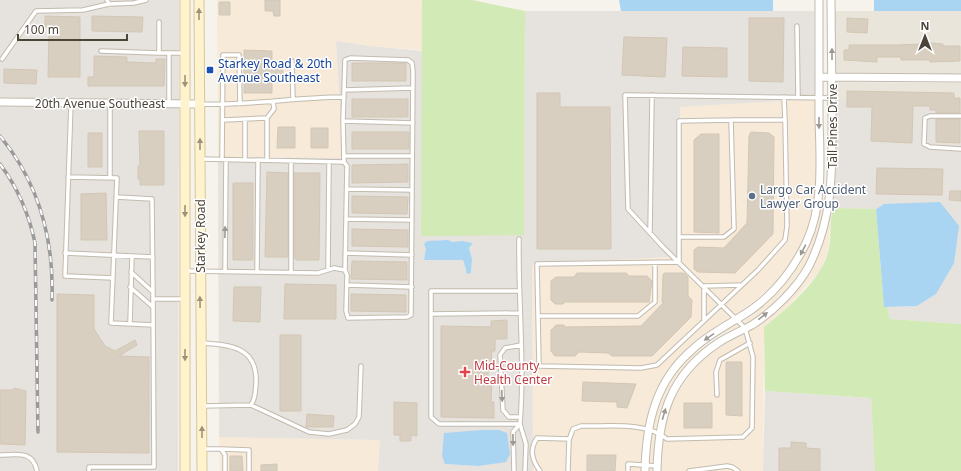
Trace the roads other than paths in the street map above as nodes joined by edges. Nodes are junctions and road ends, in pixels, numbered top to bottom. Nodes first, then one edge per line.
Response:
1 (146, 0) edge
2 (185, 0) edge
3 (199, 0) edge
4 (819, 0) edge
5 (831, 0) edge
6 (108, 2) edge
7 (126, 2) edge
8 (159, 22) dead end
9 (798, 26) dead end
10 (101, 51) dead end
11 (160, 53) junction
12 (169, 53) junction
13 (186, 53) junction
14 (2, 59) dead end
15 (292, 61) dead end
16 (819, 77) junction
17 (832, 78) junction
18 (961, 78) edge
19 (413, 88) junction
20 (344, 90) junction
21 (652, 95) junction
22 (344, 97) junction
23 (784, 97) junction
24 (798, 97) junction
25 (819, 97) junction
26 (832, 98) junction
27 (293, 99) junction
28 (273, 101) junction
29 (0, 102) edge
30 (71, 103) junction
31 (169, 103) junction
32 (110, 104) junction
33 (185, 104) junction
34 (200, 104) junction
35 (240, 104) junction
36 (223, 105) junction
37 (961, 116) edge
38 (267, 118) junction
39 (224, 120) junction
40 (244, 120) junction
41 (731, 120) junction
42 (785, 120) junction
43 (343, 121) junction
44 (413, 123) junction
45 (961, 149) edge
46 (344, 156) junction
47 (412, 156) junction
48 (200, 159) junction
49 (224, 160) junction
50 (245, 160) junction
51 (258, 160) junction
52 (267, 160) junction
53 (291, 162) junction
54 (329, 162) junction
55 (344, 162) junction
56 (68, 177) junction
57 (110, 178) junction
58 (346, 189) junction
59 (412, 190) junction
60 (116, 197) junction
61 (346, 219) junction
62 (412, 220) junction
63 (650, 233) junction
64 (679, 237) junction
65 (519, 239) dead end
66 (65, 253) junction
67 (345, 253) junction
68 (114, 255) junction
69 (412, 255) junction
70 (132, 256) junction
71 (153, 257) junction
72 (679, 262) junction
73 (655, 263) junction
74 (328, 270) junction
75 (345, 270) junction
76 (185, 271) junction
77 (200, 271) junction
78 (225, 271) junction
79 (131, 272) junction
80 (257, 272) junction
81 (290, 272) junction
82 (113, 278) junction
83 (347, 285) junction
84 (742, 285) junction
85 (704, 286) junction
86 (412, 287) junction
87 (130, 288) junction
88 (519, 291) junction
89 (153, 292) junction
90 (153, 299) junction
91 (185, 299) junction
92 (722, 304) junction
93 (153, 307) junction
94 (520, 313) junction
95 (431, 314) junction
96 (538, 316) junction
97 (737, 319) junction
98 (704, 321) junction
99 (130, 323) junction
100 (153, 325) junction
101 (745, 328) junction
102 (201, 343) junction
103 (750, 343) junction
104 (521, 345) junction
105 (361, 366) dead end
106 (717, 395) dead end
107 (250, 405) junction
108 (201, 406) junction
109 (520, 417) junction
110 (520, 424) junction
111 (648, 430) junction
112 (659, 432) junction
113 (569, 439) junction
114 (202, 449) junction
115 (222, 449) junction
116 (0, 455) edge
117 (645, 468) edge
118 (657, 469) edge
119 (38, 471) edge
120 (89, 471) edge
121 (186, 471) edge
122 (202, 471) edge
123 (224, 471) edge
124 (249, 471) edge
125 (514, 471) edge
126 (525, 471) edge
127 (540, 471) edge
128 (568, 471) edge
129 (628, 471) edge
130 (689, 471) edge
131 (738, 471) edge

1 - 7 lane
2 - 13 main road, Starkey Road
34 -> 3 main road, Starkey Road
4 - 16 street, Tall Pines Drive
17 -> 5 street, Tall Pines Drive
6 - 7 lane
6 - 14 lane
8 - 11 lane
9 - 24 lane
10 - 11 lane
11 - 12 lane
12 - 13 lane
12 - 31 lane
13 -> 33 main road, Starkey Road
15 - 27 lane
16 - 17 street
16 - 25 street, Tall Pines Drive
17 - 18 street
17 - 26 street, Tall Pines Drive
19 - 20 lane
19 - 20 lane
19 - 44 lane
20 - 22 lane
21 - 23 lane
21 - 63 lane
21 - 63 lane
22 - 27 lane
22 - 43 lane
23 - 24 lane
23 - 42 lane
24 - 25 lane
25 - 26 lane
25 -> 97 street, Tall Pines Drive
101 -> 26 street, Tall Pines Drive
27 - 28 lane
28 - 35 lane
28 - 38 lane
29 - 30 street, 20th Avenue Southeast
30 - 32 street, 20th Avenue Southeast
30 - 56 lane
31 - 32 street, 20th Avenue Southeast
31 - 33 street, 20th Avenue Southeast
32 - 57 lane
33 - 34 street, 20th Avenue Southeast
33 -> 76 main road, Starkey Road
34 - 36 lane
48 -> 34 main road, Starkey Road
35 - 36 lane
35 - 36 lane
36 - 39 lane
37 - 45 lane
38 - 40 lane
38 - 52 lane
39 - 40 lane
39 - 49 lane
40 - 50 lane
41 - 42 lane
41 - 64 lane
41 - 64 lane
42 - 84 lane
43 - 44 lane
43 - 46 lane
44 - 47 lane
46 - 47 lane
46 - 55 lane
47 - 59 lane
48 - 49 lane
48 - 77 main road, Starkey Road
49 - 50 lane
78 -> 49 lane
50 - 51 lane
51 - 52 lane
51 - 80 lane
52 - 53 lane
53 - 54 lane
53 - 81 lane
54 - 55 lane
54 - 74 lane
55 - 58 lane
56 - 57 lane
56 - 66 lane
57 - 60 lane
58 - 59 lane
58 - 61 lane
59 - 62 lane
60 - 68 lane
60 - 71 lane
61 - 62 lane
61 - 67 lane
62 - 69 lane
63 - 72 lane
64 - 72 lane
65 - 88 lane
66 - 68 lane
66 - 82 lane
67 - 69 lane
67 - 75 lane
68 - 70 lane
68 - 82 lane
69 - 86 lane
70 - 71 lane
70 - 79 lane
71 - 89 lane
72 - 73 lane
72 - 85 lane
73 - 96 lane
73 - 96 lane
74 - 75 lane
74 - 81 lane
75 - 83 lane
76 - 77 lane
76 - 91 main road, Starkey Road
77 - 78 lane
102 -> 77 main road, Starkey Road
78 - 80 lane
79 - 87 lane
79 - 89 lane
80 - 81 lane
82 - 99 lane
83 - 86 lane
83 - 86 lane
84 - 85 lane
84 - 92 lane
85 - 92 lane
85 - 98 lane
87 - 93 lane
87 - 99 lane
88 - 94 lane
88 - 95 lane
89 - 90 lane
90 - 91 lane
90 - 93 lane
91 -> 121 main road, Starkey Road
92 - 97 lane
92 - 98 lane
93 - 100 lane
94 - 95 lane
94 - 104 lane
95 - 110 lane
96 - 98 lane
97 - 101 lane
97 -> 111 street, Tall Pines Drive
99 - 100 lane
100 - 120 lane
101 - 103 lane
112 -> 101 street, Tall Pines Drive
102 - 107 lane
102 - 108 main road, Starkey Road
103 - 106 lane
103 - 112 lane
104 - 109 lane
104 -> 109 lane
105 - 107 lane
107 - 108 lane
114 -> 108 main road, Starkey Road
109 - 110 lane
110 -> 125 lane
110 - 126 lane
111 - 112 lane
111 - 113 lane
111 - 117 street, Tall Pines Drive
112 - 118 street, Tall Pines Drive
113 - 127 lane
113 - 128 lane
114 - 115 lane
114 - 122 main road, Starkey Road
115 - 123 lane
115 - 124 lane
116 - 119 lane
117 - 118 lane
117 - 129 lane
130 - 131 lane

